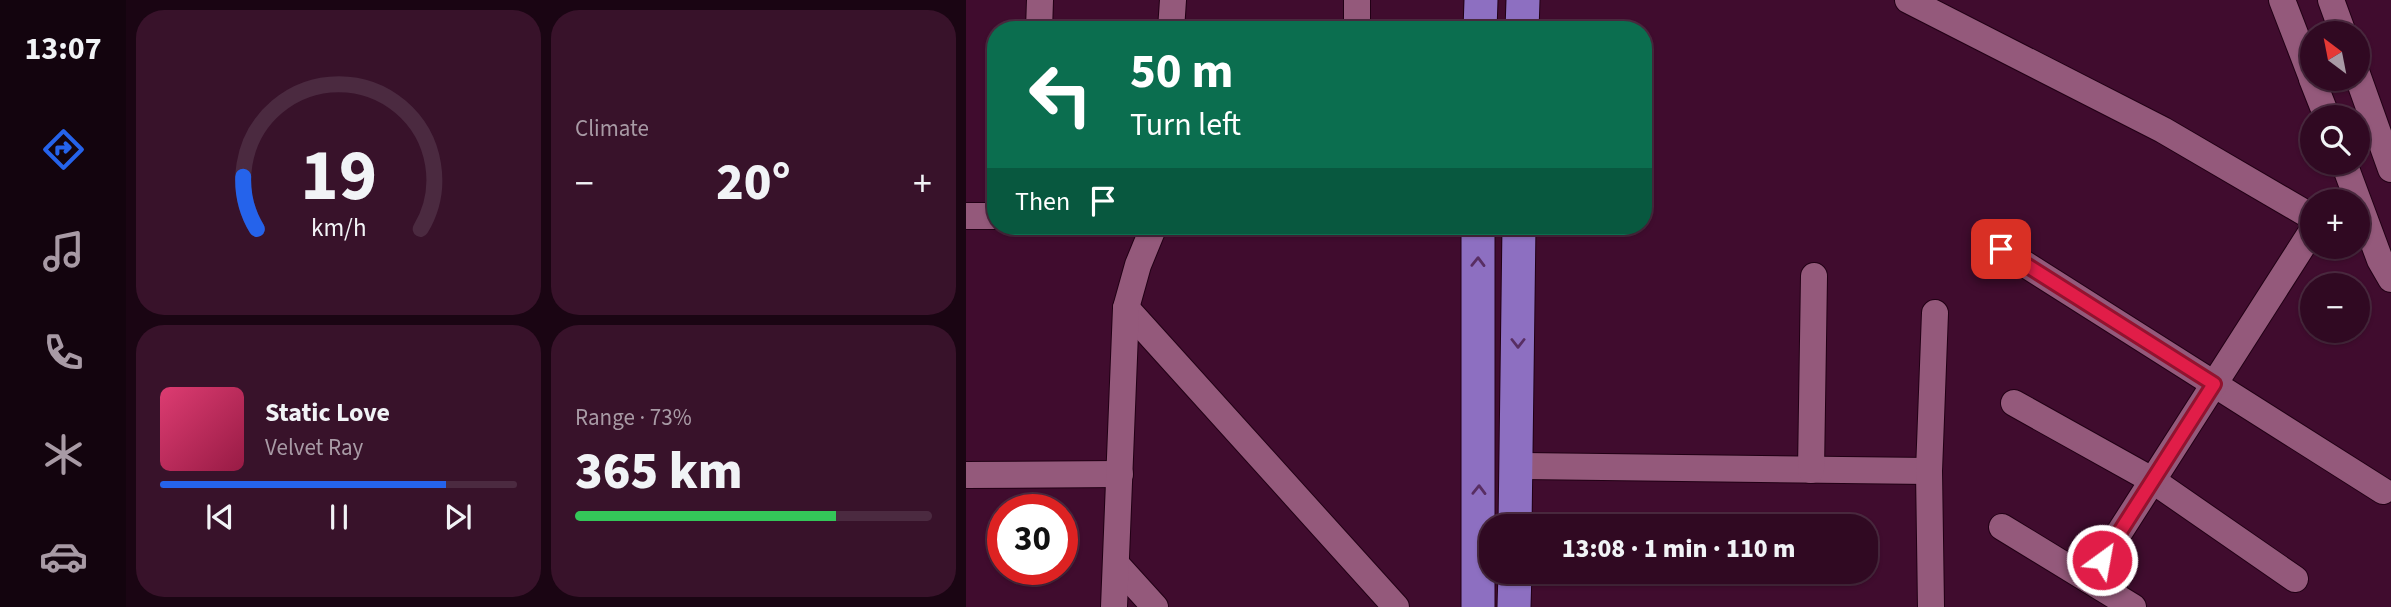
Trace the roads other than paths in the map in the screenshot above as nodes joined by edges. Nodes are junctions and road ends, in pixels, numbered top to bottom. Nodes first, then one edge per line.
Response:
1 (1040, 0) edge
2 (1173, 0) edge
3 (1357, 0) edge
4 (1481, 0) edge
5 (1523, 0) edge
6 (1908, 0) edge
7 (2282, 0) edge
8 (2331, 0) edge
9 (1039, 21) edge
10 (1172, 21) edge
11 (1357, 21) edge
12 (1480, 21) edge
13 (1522, 21) edge
14 (2339, 21) edge
15 (2300, 47) edge
16 (2363, 91) edge
17 (2391, 169) edge
18 (2349, 175) edge
19 (2300, 210) edge
20 (966, 216) edge
21 (987, 216) edge
22 (1150, 235) edge
23 (1478, 235) edge
24 (1518, 235) edge
25 (2001, 249) dead end
26 (2300, 250) edge
27 (2370, 255) edge
28 (2387, 266) edge
29 (1814, 276) dead end
30 (1126, 308) junction
31 (1935, 313) dead end
32 (2214, 384) junction
33 (2014, 403) dead end
34 (1516, 466) junction
35 (1811, 470) junction
36 (1929, 471) junction
37 (1120, 474) junction
38 (966, 475) edge
39 (2152, 480) junction
40 (2383, 491) dead end
41 (1515, 514) edge
42 (2002, 527) dead end
43 (1116, 564) junction
44 (2295, 579) dead end
45 (2089, 580) junction
46 (1515, 584) edge
47 (1114, 607) edge
48 (1155, 607) edge
49 (1396, 607) edge
50 (1478, 607) edge
51 (1514, 607) edge
52 (1931, 607) edge
53 (2133, 607) edge

1 - 9 street
2 - 10 street
3 - 11 street
4 - 12 main road
5 - 13 main road
6 - 19 street
7 - 15 street
8 - 14 street
16 - 17 street
18 - 28 street
20 - 21 street
22 - 30 street
50 -> 23 main road
24 -> 34 main road
25 - 32 street
26 - 32 street
27 - 28 street
29 - 35 street
30 - 37 street
30 - 49 street
31 - 36 street
32 - 39 street
32 - 40 street
33 - 39 street
34 - 35 street
34 - 41 main road
35 - 36 street
36 - 52 street
37 - 38 street
37 - 43 street
39 - 44 street
39 - 45 street
42 - 45 street
43 - 47 street
43 - 48 street
45 - 53 street
46 - 51 main road

